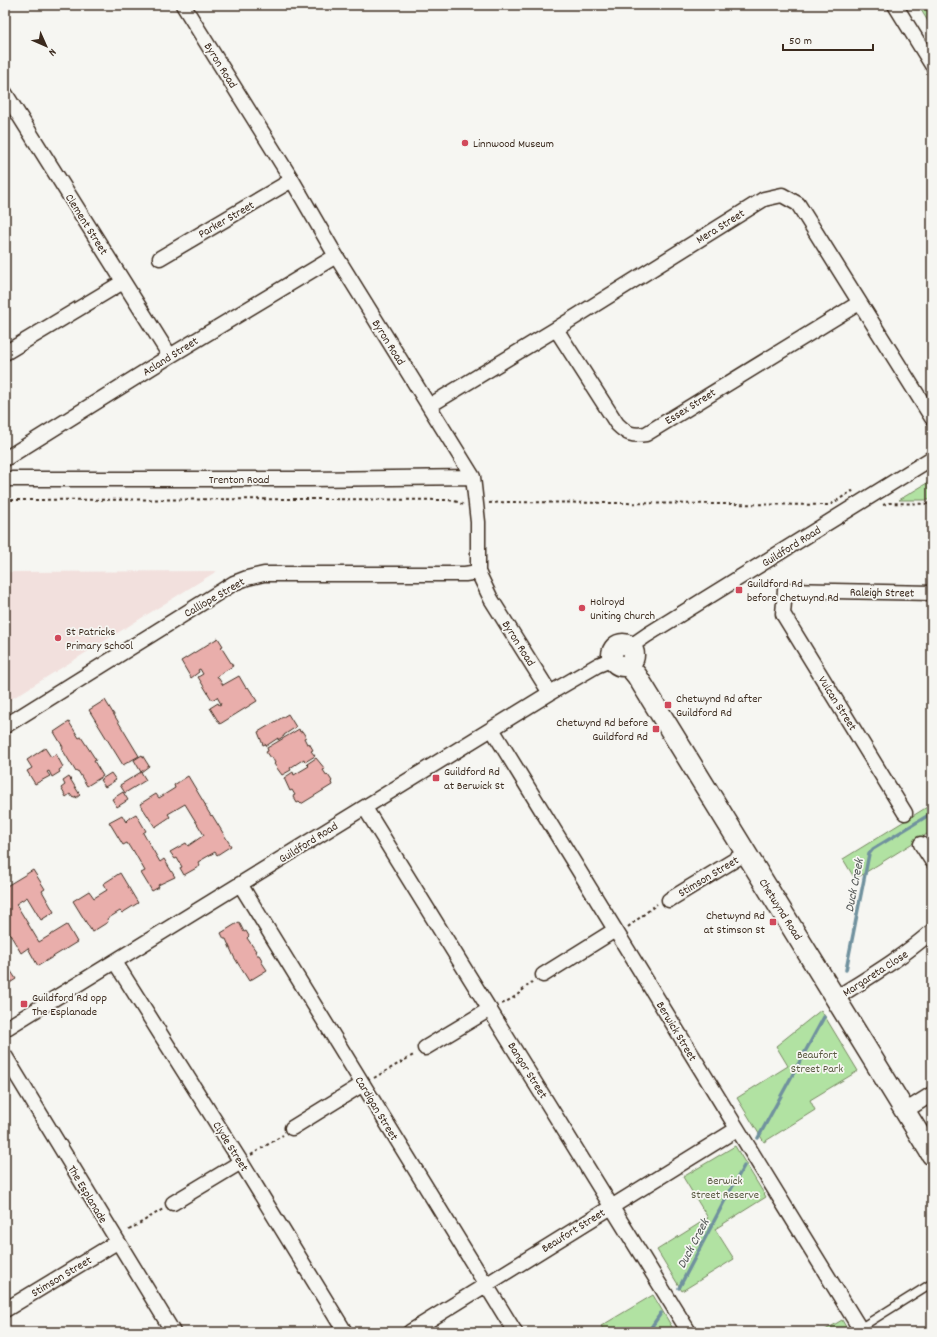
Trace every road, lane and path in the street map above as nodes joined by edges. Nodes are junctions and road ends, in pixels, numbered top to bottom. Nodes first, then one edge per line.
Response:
1 (184, 5) edge
2 (895, 5) edge
3 (932, 65) edge
4 (5, 93) edge
5 (292, 180) junction
6 (336, 256) junction
7 (160, 258) dead end
8 (123, 282) junction
9 (859, 303) junction
10 (556, 329) junction
11 (5, 353) edge
12 (170, 356) junction
13 (429, 406) junction
14 (932, 418) edge
15 (5, 458) edge
16 (932, 458) edge
17 (473, 477) junction
18 (5, 479) edge
19 (478, 572) junction
20 (785, 590) joint
21 (932, 593) edge
22 (624, 657) junction
23 (550, 693) junction
24 (5, 726) edge
25 (492, 729) junction
26 (365, 808) junction
27 (905, 813) dead end
28 (921, 844) dead end
29 (746, 853) junction
30 (932, 861) edge
31 (240, 884) junction
32 (669, 900) joint
33 (621, 929) junction
34 (932, 931) edge
35 (115, 962) junction
36 (543, 976) joint
37 (836, 998) junction
38 (490, 1009) junction
39 (5, 1029) edge
40 (425, 1048) joint
41 (5, 1056) edge
42 (363, 1084) junction
43 (932, 1094) edge
44 (905, 1111) junction
45 (292, 1128) joint
46 (737, 1129) junction
47 (932, 1155) edge
48 (241, 1162) junction
49 (173, 1203) joint
50 (612, 1206) junction
51 (129, 1230) dead end
52 (117, 1242) junction
53 (932, 1283) edge
54 (486, 1285) junction
55 (5, 1310) edge
56 (861, 1330) edge
57 (173, 1332) edge
58 (344, 1332) edge
59 (410, 1332) edge
60 (515, 1332) edge
61 (689, 1332) edge

1 - 5 street, Byron Road
2 - 3 street
4 - 8 street, Clement Street
5 - 6 street, Byron Road
5 - 7 street, Parker Street
6 - 12 street, Acland Street
6 - 13 street, Byron Road
8 - 11 street
8 - 12 street, Clement Street
9 - 10 street, Essex Street
9 - 10 street, Mera Street
9 - 14 street, Mera Street
10 - 13 street, Mera Street
12 - 15 street, Acland Street
13 - 17 street, Byron Road
16 - 22 street, Guildford Road
17 - 18 street, Trenton Road
17 - 19 street, Byron Road
19 - 23 street, Byron Road
19 - 24 street, Calliope Street
20 - 21 street, Raleigh Street
20 - 27 street, Vulcan Street
22 - 23 street, Guildford Road
22 - 29 street, Chetwynd Road
23 - 25 street, Guildford Road
25 - 26 street, Guildford Road
25 - 33 street, Berwick Street
26 - 31 street, Guildford Road
26 - 38 street, Bangor Street
28 - 30 street
29 - 32 street, Stimson Street
29 - 37 street, Chetwynd Road
31 - 35 street, Guildford Road
31 - 42 street, Cardigan Street
32 - 33 path
33 - 36 street
33 - 46 street, Berwick Street
34 - 37 street, Margareta Close
35 - 39 street, Guildford Road
35 - 48 street, Clyde Street
36 - 38 path
37 - 44 street, Chetwynd Road
38 - 40 street
38 - 50 street, Bangor Street
40 - 42 path
41 - 52 street, The Esplanade
42 - 45 street
42 - 54 street, Cardigan Street
43 - 44 street
44 - 47 street, Chetwynd Road
45 - 48 path
46 - 50 street, Beaufort Street
46 - 56 street, Berwick Street
48 - 49 street
48 - 58 street, Clyde Street
49 - 51 path
50 - 54 street, Beaufort Street
50 - 61 street, Bangor Street
52 - 55 street, Stimson Street
52 - 57 street, The Esplanade
53 - 56 lane
54 - 59 street, Beaufort Street
54 - 60 street, Cardigan Street

